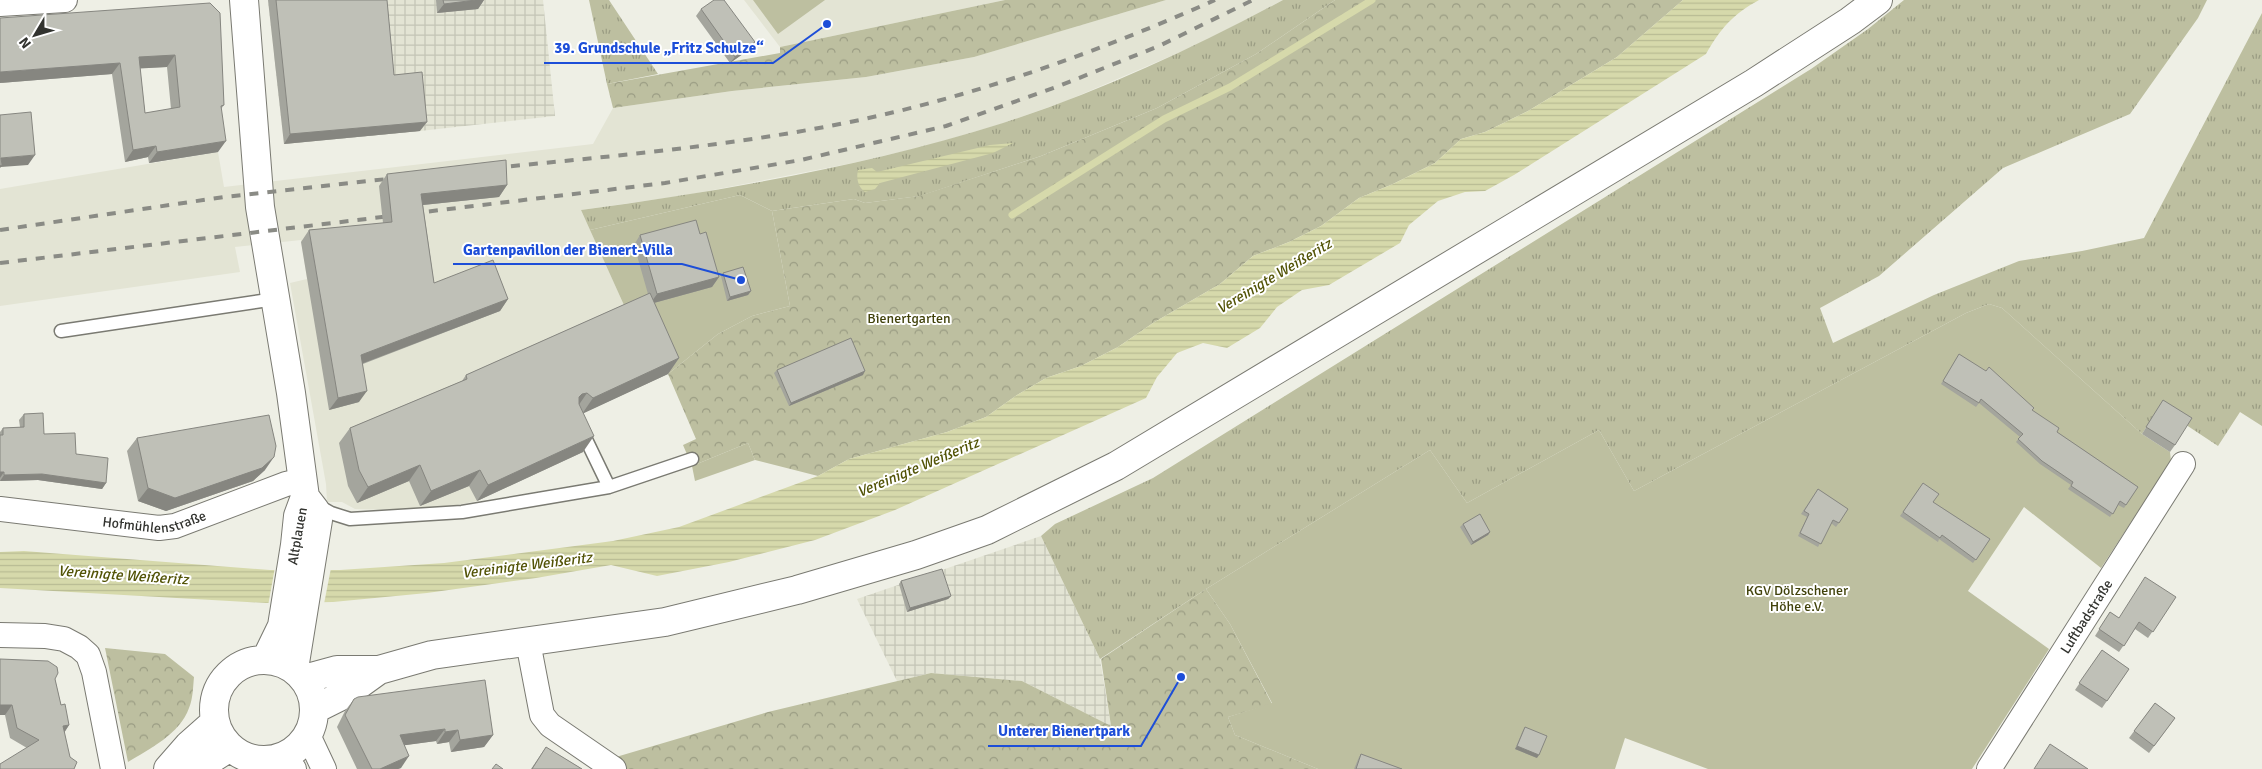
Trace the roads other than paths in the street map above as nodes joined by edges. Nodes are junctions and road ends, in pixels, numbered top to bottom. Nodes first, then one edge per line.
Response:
1 (65, 0) edge
2 (244, 0) edge
3 (1878, 0) edge
4 (0, 4) edge
5 (275, 299) junction
6 (61, 332) dead end
7 (575, 417) edge
8 (692, 459) dead end
9 (2183, 464) dead end
10 (610, 487) junction
11 (304, 489) junction
12 (0, 509) edge
13 (0, 635) edge
14 (528, 642) junction
15 (279, 648) junction
16 (378, 670) junction
17 (299, 674) junction
18 (315, 709) junction
19 (215, 722) junction
20 (308, 735) junction
21 (230, 747) junction
22 (288, 763) edge
23 (113, 769) edge
24 (168, 769) edge
25 (186, 769) edge
26 (324, 769) edge
27 (614, 769) edge
28 (1989, 769) edge

1 - 4 street
2 - 5 main road
3 - 14 main road
5 - 6 lane
5 - 11 main road
7 - 10 lane
8 - 10 lane
9 - 28 street, Luftbadstraße
10 - 11 lane
11 - 12 street, Hofmühlenstraße
11 - 15 main road, Altplauen
13 - 23 street
14 - 16 main road
14 - 27 street
15 - 17 main road, Altplauen
15 - 19 main road
16 - 17 main road
16 - 18 main road
17 - 18 main road
18 - 20 main road
19 - 21 main road
19 - 24 main road
20 - 22 main road
20 - 26 street
21 - 22 main road
21 - 25 main road

